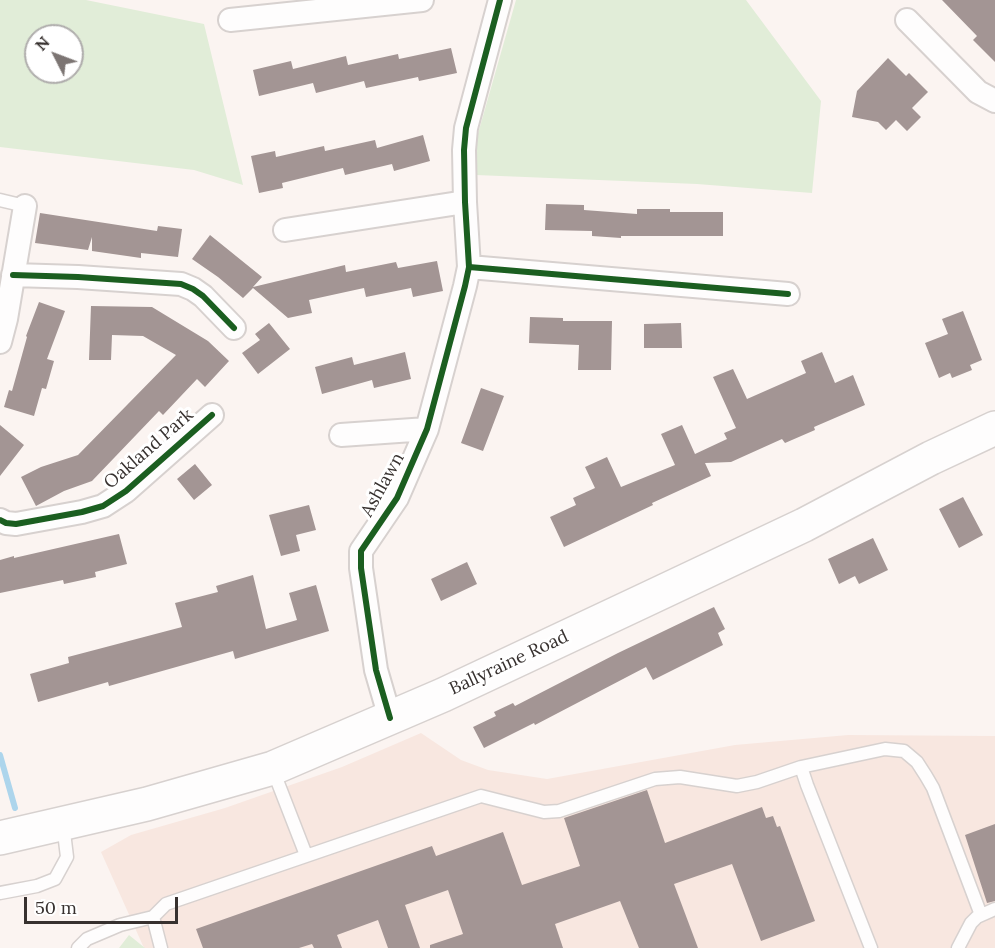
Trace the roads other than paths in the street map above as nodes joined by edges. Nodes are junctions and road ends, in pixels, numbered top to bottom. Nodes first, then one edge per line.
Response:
1 (422, 0) edge
2 (500, 0) edge
3 (907, 20) dead end
4 (230, 21) dead end
5 (995, 101) edge
6 (0, 200) edge
7 (465, 202) junction
8 (26, 206) joint
9 (285, 230) dead end
10 (469, 267) junction
11 (13, 275) junction
12 (788, 294) dead end
13 (234, 328) dead end
14 (0, 342) edge
15 (212, 415) dead end
16 (995, 428) edge
17 (427, 429) junction
18 (341, 435) dead end
19 (0, 520) edge
20 (390, 718) junction
21 (801, 767) junction
22 (273, 768) junction
23 (63, 824) junction
24 (0, 838) edge
25 (306, 855) junction
26 (0, 893) edge
27 (995, 909) edge
28 (981, 915) junction
29 (153, 917) junction
30 (870, 945) edge
31 (78, 948) edge
32 (161, 948) edge
33 (958, 948) edge

1 - 4 street
2 - 7 street, Ashlawn
3 - 5 street
6 - 8 lane
7 - 9 street
7 - 10 street, Ashlawn
8 - 11 street
10 - 12 street
10 - 17 street, Ashlawn
11 - 13 street
11 - 14 street
15 - 19 street, Oakland Park
16 - 20 main road, Ballyraine Road
17 - 18 street, Ashlawn
17 - 20 street, Ashlawn
20 - 22 main road, Ballyraine Road
21 - 25 lane
21 - 28 lane
21 - 30 lane
22 - 23 main road, Ballyraine Road
22 - 25 lane
23 - 24 main road, Ballyraine Road
23 - 26 lane
25 - 29 lane
27 - 28 lane
28 - 33 lane
29 - 31 lane
29 - 32 lane

